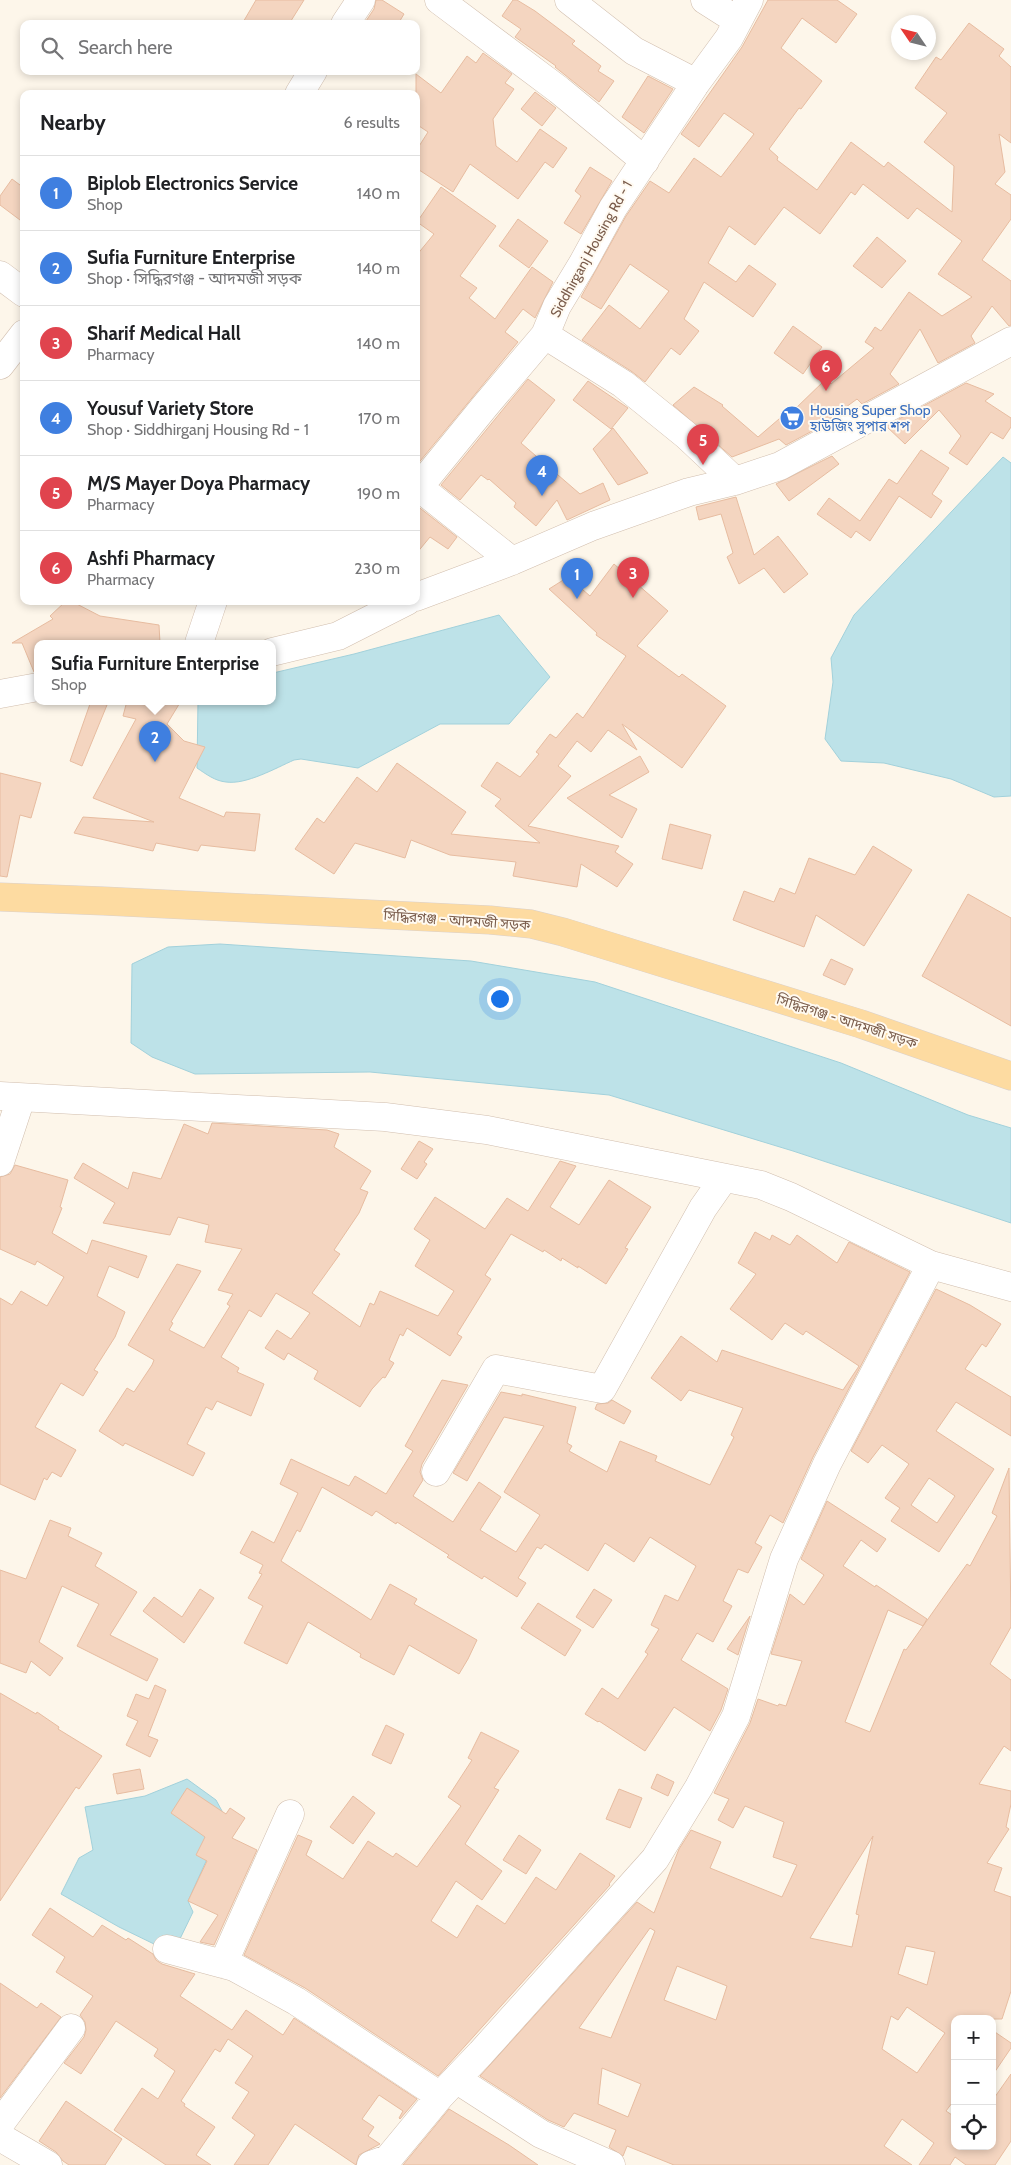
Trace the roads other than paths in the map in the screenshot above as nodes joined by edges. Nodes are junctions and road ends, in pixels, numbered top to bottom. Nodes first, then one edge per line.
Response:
1 (361, 0) edge
2 (439, 0) edge
3 (569, 0) edge
4 (705, 0) edge
5 (744, 11) edge
6 (348, 20) edge
7 (311, 75) edge
8 (696, 83) junction
9 (301, 90) edge
10 (645, 161) junction
11 (0, 276) edge
12 (20, 290) edge
13 (545, 335) junction
14 (20, 339) edge
15 (1011, 341) edge
16 (0, 365) edge
17 (735, 481) junction
18 (420, 484) edge
19 (420, 488) edge
20 (512, 561) junction
21 (420, 596) edge
22 (212, 605) edge
23 (399, 605) edge
24 (200, 640) edge
25 (276, 651) edge
26 (34, 688) edge
27 (0, 694) edge
28 (0, 898) edge
29 (1011, 1076) edge
30 (11, 1097) edge
31 (0, 1162) edge
32 (724, 1178) junction
33 (931, 1265) junction
34 (1011, 1287) edge
35 (436, 1472) dead end
36 (290, 1814) dead end
37 (167, 1949) dead end
38 (223, 1964) junction
39 (71, 2028) dead end
40 (448, 2088) junction
41 (0, 2124) edge
42 (0, 2137) edge
43 (48, 2165) edge
44 (371, 2165) edge
45 (611, 2165) edge

1 - 6 street
2 - 10 street
3 - 8 street
4 - 5 street
5 - 8 street, Siddhirganj Housing Rd - 1
7 - 9 street
8 - 10 street, Siddhirganj Housing Rd - 1
10 - 13 street, Siddhirganj Housing Rd - 1
11 - 12 street
13 - 17 street
13 - 18 street, Siddhirganj Housing Rd - 1
14 - 16 street
15 - 17 street
17 - 20 street
19 - 20 street
20 - 21 street
22 - 24 street
23 - 25 street
26 - 27 street
28 - 29 main road, সিদ্ধিরগঞ্জ - আদমজী সড়ক
30 - 31 street
30 - 32 street
32 - 33 street
32 - 35 street
33 - 34 street
33 - 40 street
36 - 38 street
37 - 38 street
38 - 40 street
39 - 41 street
40 - 44 street
40 - 45 street
42 - 43 street

